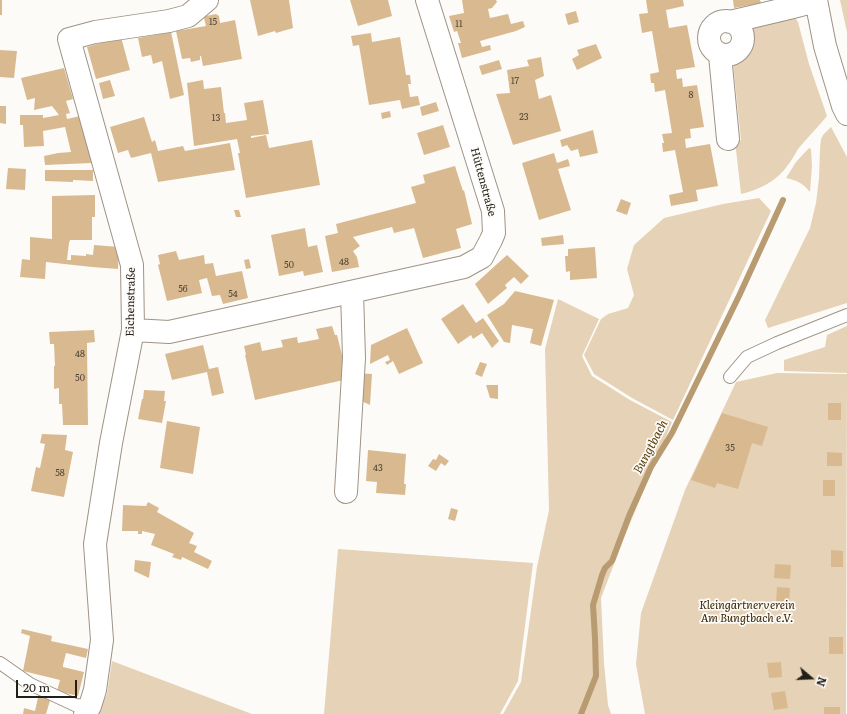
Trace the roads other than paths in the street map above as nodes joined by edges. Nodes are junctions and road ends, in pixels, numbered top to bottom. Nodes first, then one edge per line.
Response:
1 (207, 0) edge
2 (428, 0) edge
3 (816, 0) edge
4 (846, 107) edge
5 (728, 139) dead end
6 (352, 292) junction
7 (847, 315) edge
8 (133, 330) junction
9 (730, 377) dead end
10 (346, 492) dead end
11 (0, 663) edge
12 (87, 710) edge

1 - 8 street, Eichenstraße
2 - 6 street, Hüttenstraße
3 - 4 street
3 - 5 street
6 - 8 street, Hüttenstraße
6 - 10 street
7 - 9 lane
8 - 12 street, Eichenstraße
11 - 12 lane

